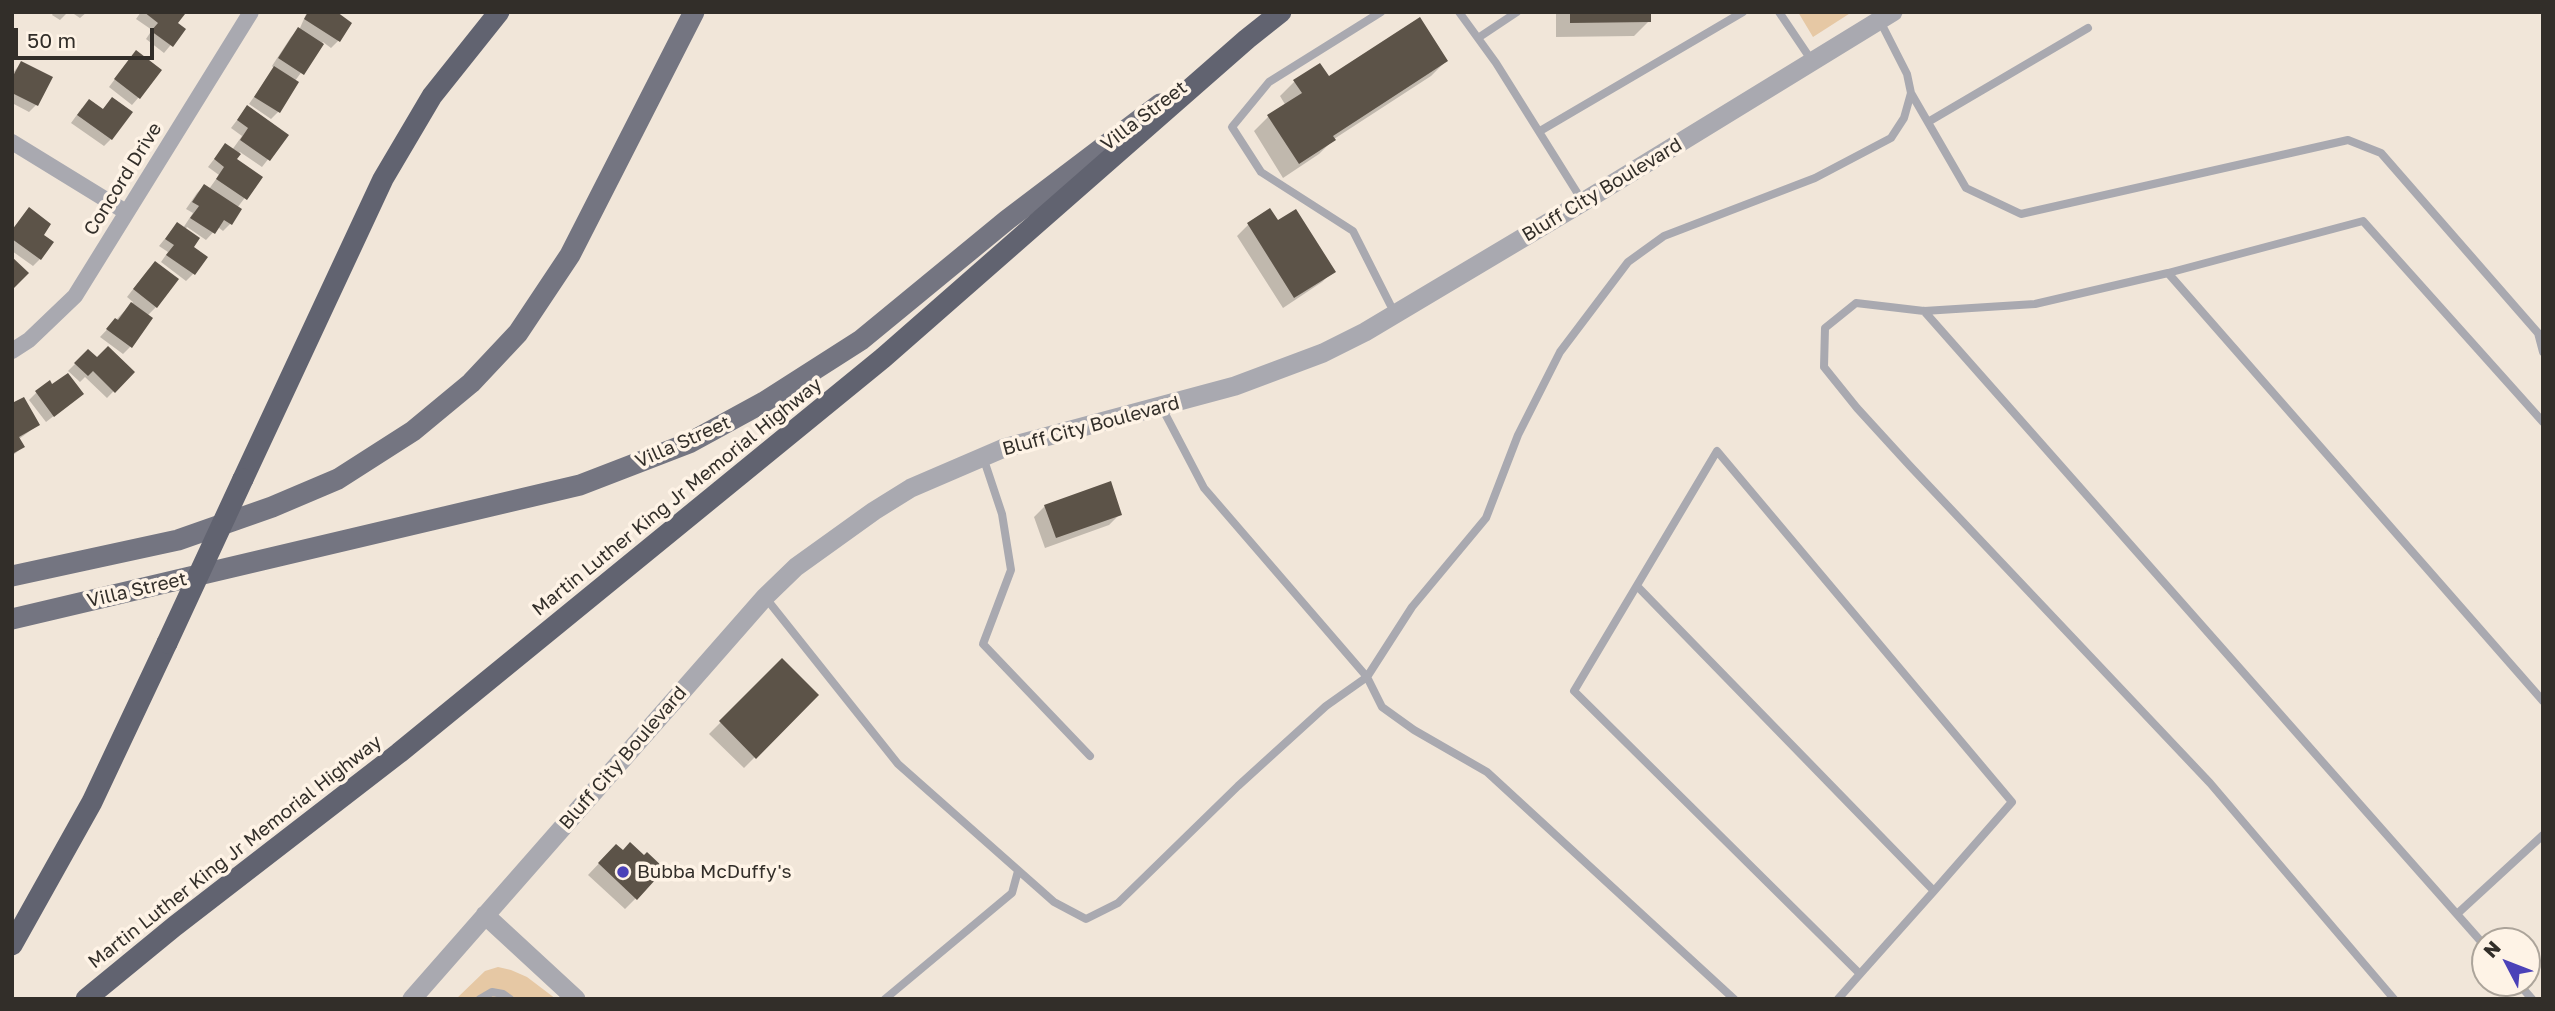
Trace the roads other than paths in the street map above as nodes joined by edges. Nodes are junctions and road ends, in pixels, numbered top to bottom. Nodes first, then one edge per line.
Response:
1 (251, 12) edge
2 (499, 12) edge
3 (694, 12) edge
4 (1281, 12) edge
5 (1381, 12) edge
6 (1459, 12) edge
7 (1517, 12) edge
8 (1743, 12) edge
9 (1779, 12) edge
10 (1886, 16) edge
11 (2088, 28) dead end
12 (1247, 38) junction
13 (1478, 38) junction
14 (1812, 61) junction
15 (1911, 93) junction
16 (1928, 122) junction
17 (1539, 131) junction
18 (12, 142) edge
19 (1583, 202) junction
20 (126, 212) junction
21 (2168, 273) junction
22 (1924, 311) junction
23 (1395, 314) junction
24 (12, 351) edge
25 (2543, 352) edge
26 (1161, 406) junction
27 (2543, 422) edge
28 (983, 457) junction
29 (12, 576) edge
30 (1637, 586) junction
31 (765, 597) junction
32 (12, 619) edge
33 (1367, 677) junction
34 (2543, 701) edge
35 (1090, 756) dead end
36 (2543, 835) edge
37 (1018, 871) junction
38 (1934, 891) junction
39 (2456, 914) junction
40 (485, 915) junction
41 (2471, 931) edge
42 (12, 945) edge
43 (1860, 974) junction
44 (86, 999) edge
45 (412, 999) edge
46 (480, 999) edge
47 (510, 999) edge
48 (576, 999) edge
49 (885, 999) edge
50 (1734, 999) edge
51 (1838, 999) edge
52 (2395, 999) edge

1 - 20 street, Concord Drive
2 - 42 highway, bridge
3 - 29 main road, Villa Street
4 - 12 highway, Martin Luther King Jr Memorial Highway
5 - 23 lane
6 - 13 lane
7 - 13 lane
8 - 17 lane
9 - 14 lane
10 - 14 street, Bluff City Boulevard
10 - 15 lane
11 - 16 lane
12 - 32 main road, Villa Street
12 - 44 highway, Martin Luther King Jr Memorial Highway
13 - 17 lane
14 - 19 street, Bluff City Boulevard
15 - 16 lane
15 - 33 lane
16 - 25 lane
17 - 19 lane
18 - 20 street
19 - 23 street, Bluff City Boulevard
20 - 24 street, Concord Drive
21 - 22 lane
21 - 27 lane
21 - 34 lane
22 - 39 lane
22 - 52 lane
23 - 26 street, Bluff City Boulevard
26 - 28 street, Bluff City Boulevard
26 - 33 lane
28 - 31 street, Bluff City Boulevard
28 - 35 lane
30 - 38 lane
30 - 38 lane
30 - 43 lane
31 - 37 lane
31 - 40 street, Bluff City Boulevard
33 - 37 lane
33 - 50 lane
36 - 39 lane
37 - 49 lane
38 - 43 lane
39 - 41 lane
40 - 45 street, Bluff City Boulevard
40 - 48 street
43 - 51 lane
46 - 47 lane

